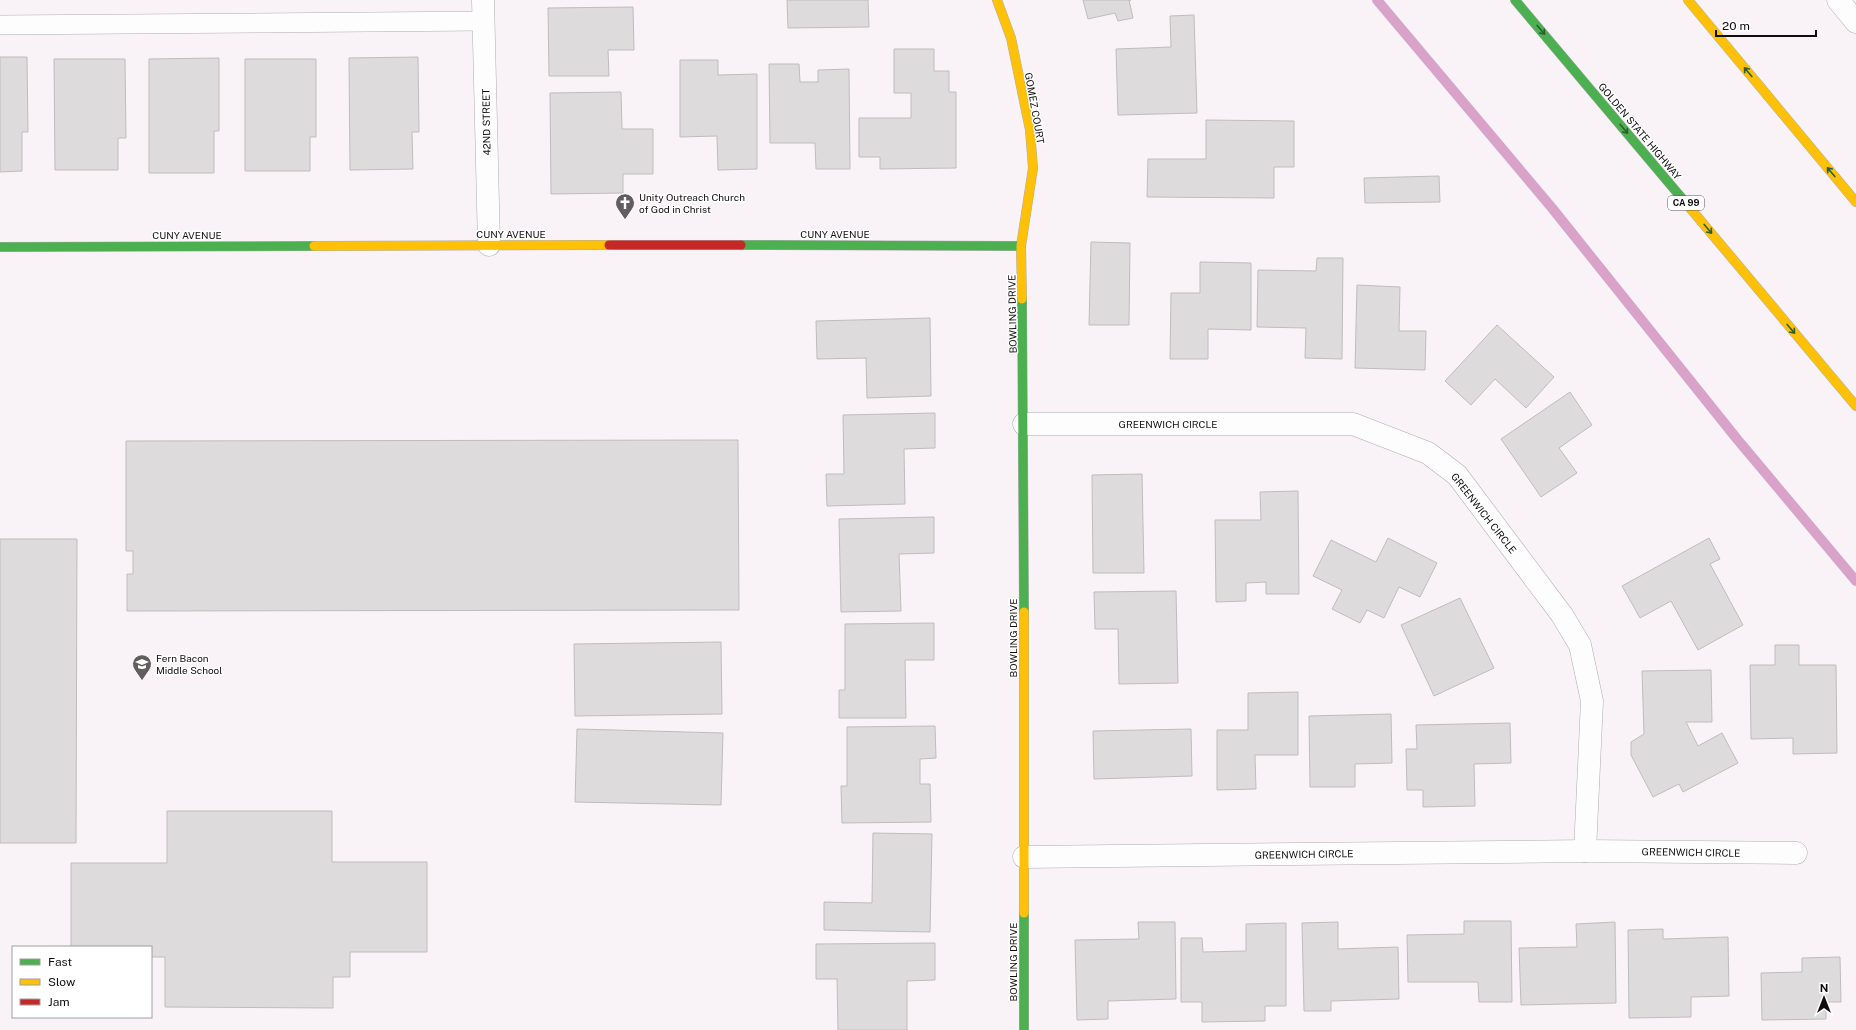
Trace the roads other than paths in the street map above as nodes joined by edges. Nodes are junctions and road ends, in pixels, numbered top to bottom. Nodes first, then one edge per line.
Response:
1 (996, 0) edge
2 (1516, 0) edge
3 (1688, 0) edge
4 (1838, 0) edge
5 (483, 10) edge
6 (1856, 22) edge
7 (0, 25) edge
8 (1856, 202) edge
9 (489, 244) junction
10 (1021, 246) junction
11 (0, 247) edge
12 (1856, 406) edge
13 (1024, 424) junction
14 (1585, 850) junction
15 (1796, 853) dead end
16 (1024, 857) junction
17 (1024, 1030) edge

1 - 10 main road, GOMEZ COURT
2 -> 12 main road, GOLDEN STATE HIGHWAY / CA 99
8 -> 3 main road
4 - 6 street
5 - 7 lane
5 - 9 street, 42ND STREET
9 - 10 main road, CUNY AVENUE
9 - 11 main road, CUNY AVENUE
10 - 13 main road, BOWLING DRIVE
13 - 14 street, GREENWICH CIRCLE
13 - 16 main road, BOWLING DRIVE
14 - 15 street, GREENWICH CIRCLE
14 - 16 street, GREENWICH CIRCLE
16 - 17 main road, BOWLING DRIVE

